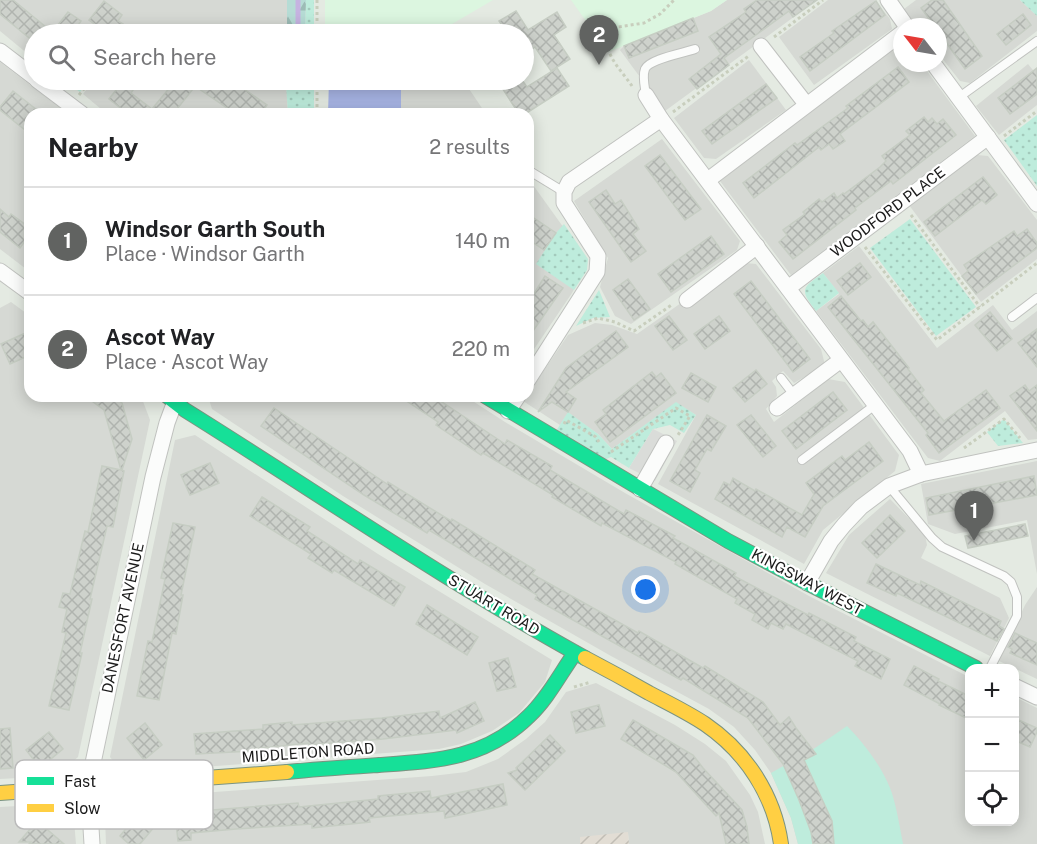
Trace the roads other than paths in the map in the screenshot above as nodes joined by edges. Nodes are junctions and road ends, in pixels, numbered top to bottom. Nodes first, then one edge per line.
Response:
1 (888, 0) edge
2 (901, 18) edge
3 (893, 40) edge
4 (1037, 41) edge
5 (761, 46) road end
6 (695, 50) dead end
7 (0, 51) edge
8 (24, 69) edge
9 (939, 72) edge
10 (51, 90) edge
11 (646, 95) joint
12 (958, 98) junction
13 (806, 104) junction
14 (74, 108) edge
15 (662, 120) junction
16 (990, 140) junction
17 (534, 174) edge
18 (708, 180) junction
19 (564, 192) junction
20 (1037, 204) edge
21 (757, 246) junction
22 (0, 271) edge
23 (788, 288) junction
24 (24, 289) edge
25 (1037, 298) edge
26 (687, 300) road end
27 (1012, 317) dead end
28 (842, 360) junction
29 (534, 371) edge
30 (781, 378) dead end
31 (794, 395) junction
32 (172, 402) edge
33 (177, 402) edge
34 (494, 402) edge
35 (514, 402) edge
36 (875, 405) junction
37 (777, 408) dead end
38 (508, 411) junction
39 (666, 443) road end
40 (1034, 451) edge
41 (802, 459) dead end
42 (921, 474) junction
43 (889, 486) junction
44 (640, 489) junction
45 (807, 583) junction
46 (575, 653) junction
47 (966, 664) edge
48 (993, 664) edge
49 (1019, 688) edge
50 (1037, 697) edge
51 (95, 760) edge
52 (213, 777) edge
53 (15, 792) edge
54 (0, 793) edge
55 (91, 829) edge
56 (92, 844) edge
57 (781, 844) edge

1 - 2 street
3 - 13 street
4 - 12 lane
5 - 13 street
6 - 11 lane
7 - 8 street
9 - 12 street
10 - 14 street
11 - 15 street
12 - 16 street
13 - 18 street
15 - 18 street
15 - 19 street
16 - 20 street
16 - 23 street, WOODFORD PLACE
17 - 19 lane
18 - 21 street
19 - 29 street
21 - 23 street
21 - 26 street
22 - 24 street
23 - 28 street
25 - 27 lane
28 - 31 street
28 - 36 street
30 - 31 lane
31 - 37 street
32 - 51 street, DANESFORT AVENUE
33 - 46 street, STUART ROAD
34 - 38 street, KINGSWAY WEST
35 - 38 street
36 - 41 lane
36 - 42 street
38 - 44 street, KINGSWAY WEST
39 - 44 street
40 - 42 street
42 - 43 street
43 - 45 street
43 - 48 lane
44 - 45 street, KINGSWAY WEST
45 - 47 street, KINGSWAY WEST
46 - 52 street, MIDDLETON ROAD
46 - 57 street, STUART ROAD
49 - 50 street
53 - 54 street, MIDDLETON ROAD
55 - 56 street, DANESFORT AVENUE

